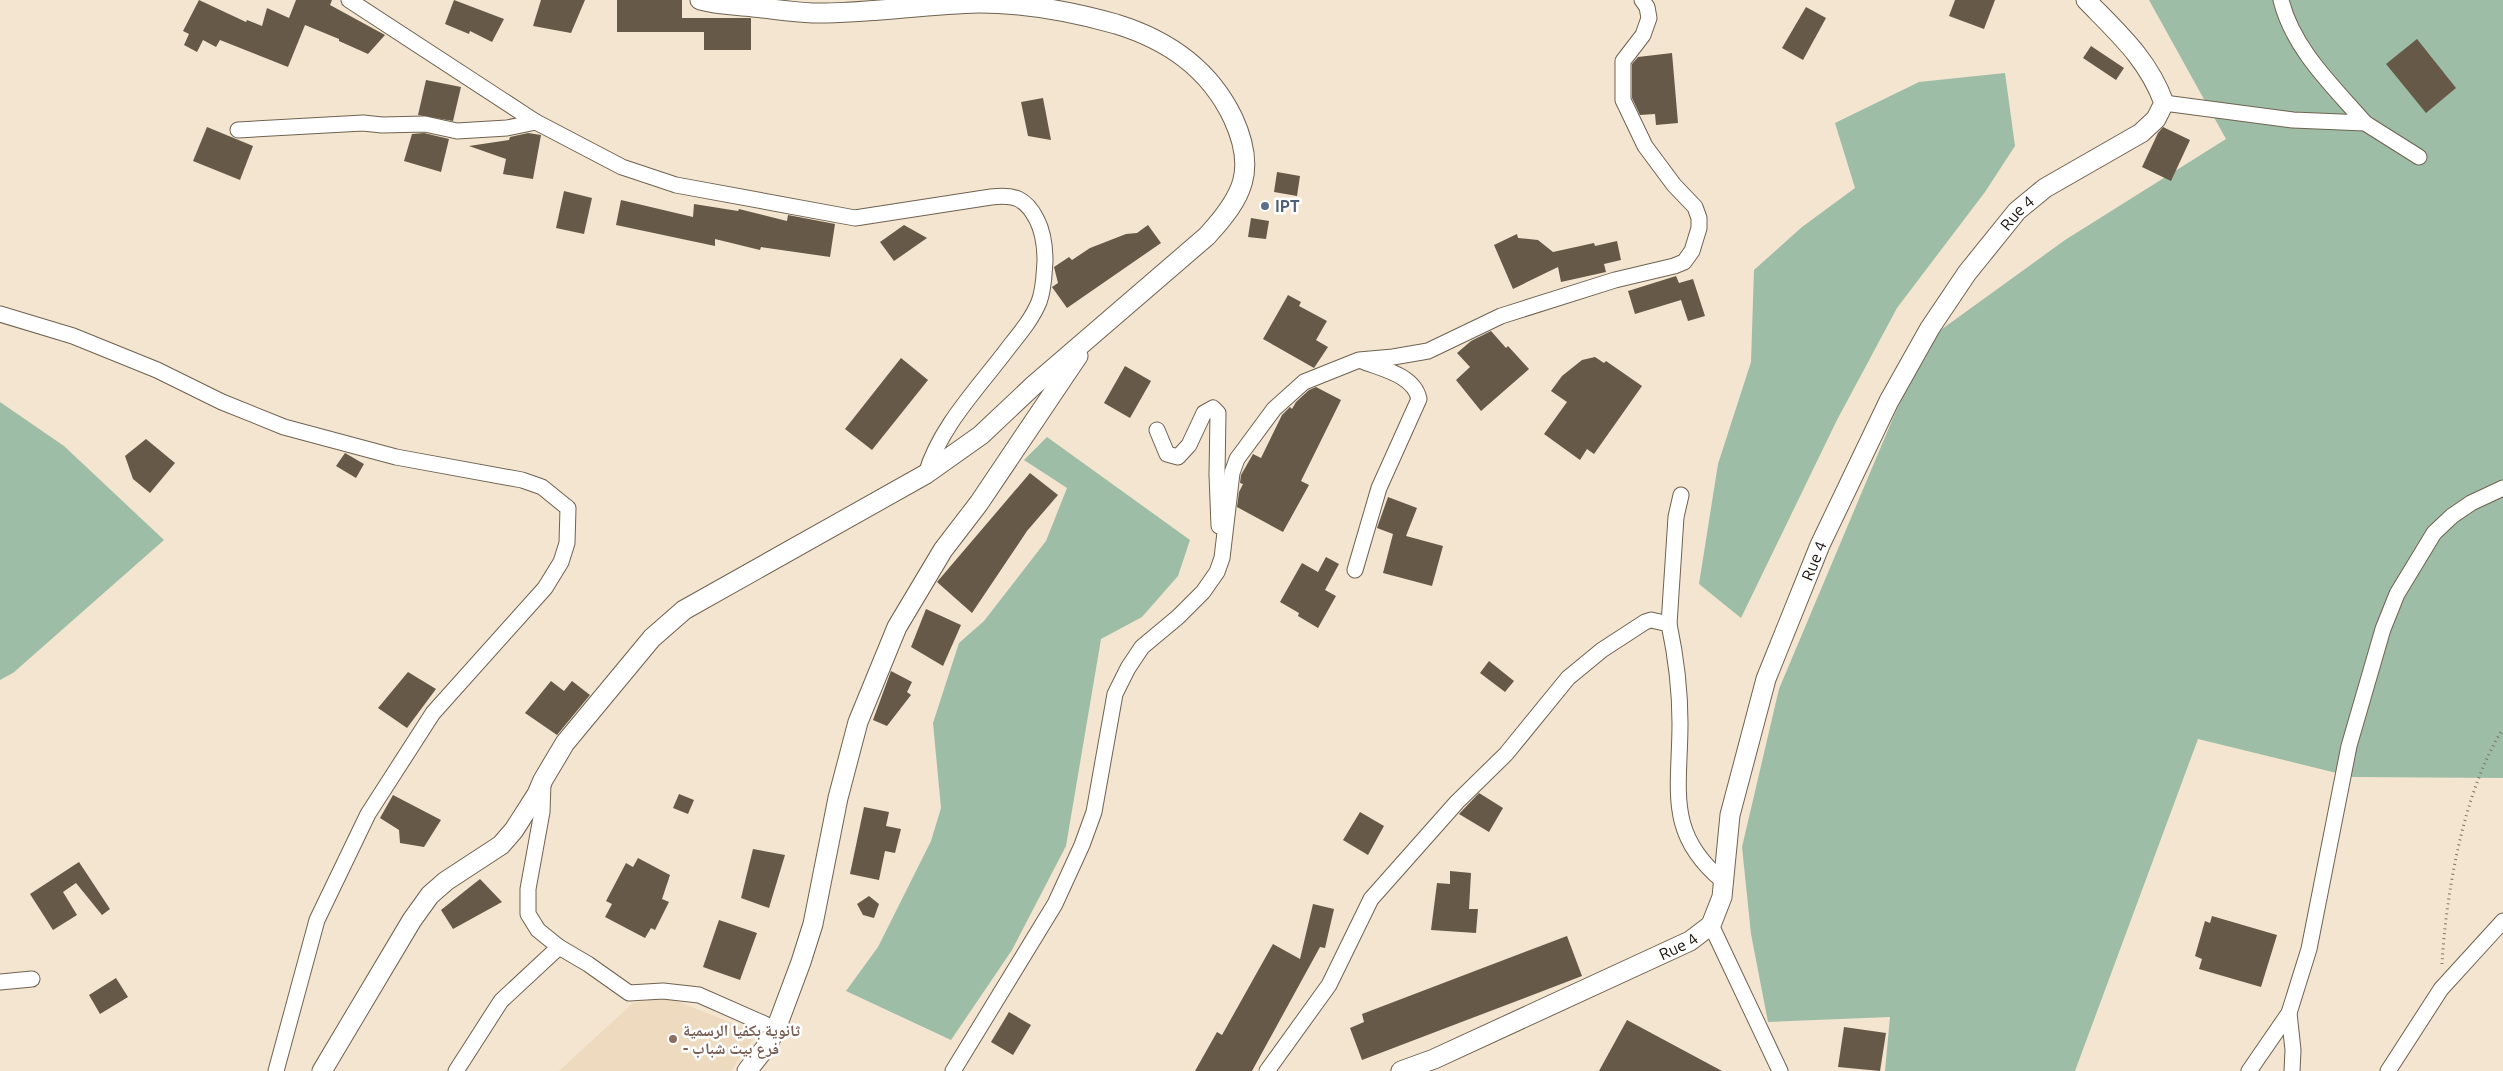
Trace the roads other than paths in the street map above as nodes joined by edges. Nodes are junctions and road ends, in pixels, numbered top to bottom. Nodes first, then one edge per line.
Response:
1 (349, 0) edge
2 (700, 0) edge
3 (1642, 0) edge
4 (2086, 0) edge
5 (2281, 0) edge
6 (2164, 103) junction
7 (536, 122) junction
8 (2365, 123) junction
9 (238, 130) dead end
10 (2419, 157) dead end
11 (0, 314) edge
12 (1094, 333) junction
13 (1359, 360) junction
14 (1156, 430) dead end
15 (926, 474) junction
16 (2503, 488) edge
17 (1681, 495) dead end
18 (1222, 558) junction
19 (1355, 570) dead end
20 (1669, 624) junction
21 (543, 780) junction
22 (1723, 881) junction
23 (2503, 922) edge
24 (1711, 925) junction
25 (559, 947) junction
26 (32, 979) dead end
27 (0, 982) edge
28 (2288, 1013) junction
29 (776, 1028) junction
30 (1408, 1070) edge
31 (276, 1071) edge
32 (322, 1071) edge
33 (456, 1071) edge
34 (747, 1071) edge
35 (953, 1071) edge
36 (1267, 1071) edge
37 (1780, 1071) edge
38 (2249, 1071) edge
39 (2292, 1071) edge
40 (2388, 1071) edge

1 - 7 street
2 - 12 street
3 - 13 street
4 - 6 street
5 - 8 street
6 - 8 street
6 - 22 street, Rue 4
7 - 9 street
7 - 15 street
8 - 10 street
11 - 31 street
12 - 15 street
12 - 29 street
13 - 18 street
13 - 19 street
14 - 18 street
15 - 21 street
16 - 28 street
17 - 20 street
18 - 35 street
20 - 22 street
20 - 36 street
21 - 25 street
21 - 32 street
22 - 24 street, Rue 4
23 - 40 street
24 - 30 street, Rue 4
24 - 37 street
25 - 29 street
25 - 33 street
26 - 27 street
28 - 38 street
28 - 39 street
29 - 34 street

